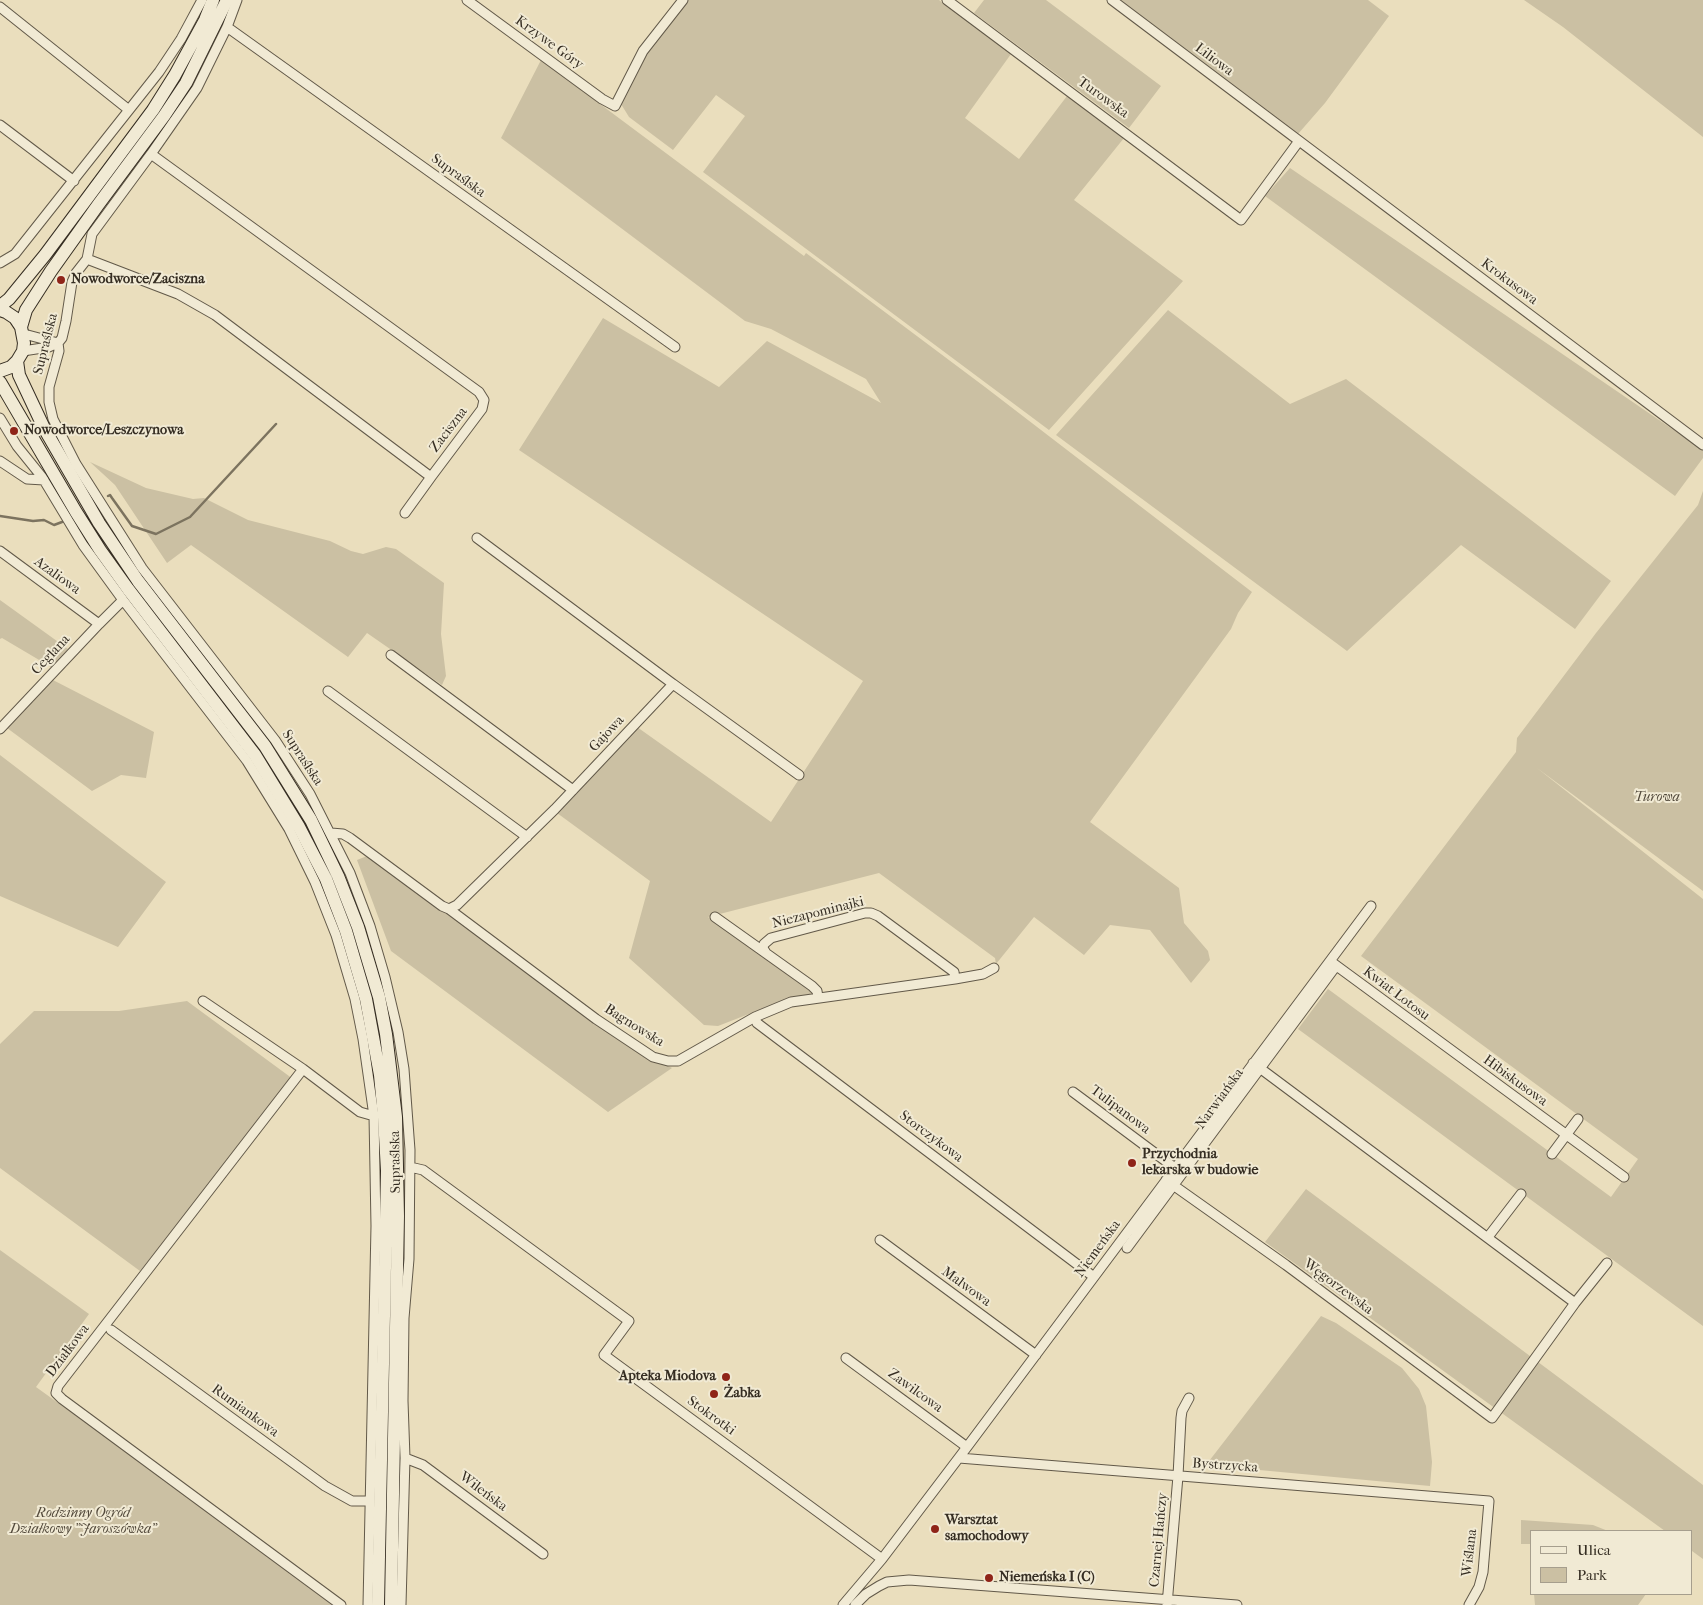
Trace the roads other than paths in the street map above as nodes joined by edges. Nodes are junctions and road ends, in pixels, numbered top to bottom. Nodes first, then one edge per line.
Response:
1 (213, 0) edge
2 (227, 0) edge
3 (237, 0) edge
4 (467, 0) edge
5 (683, 0) edge
6 (947, 0) edge
7 (1112, 0) edge
8 (199, 1) edge
9 (0, 7) edge
10 (227, 26) junction
11 (129, 110) junction
12 (0, 125) edge
13 (1299, 142) junction
14 (151, 154) junction
15 (74, 181) junction
16 (87, 258) junction
17 (0, 263) edge
18 (0, 306) edge
19 (0, 310) edge
20 (23, 331) junction
21 (58, 343) junction
22 (675, 347) dead end
23 (20, 356) junction
24 (0, 371) edge
25 (0, 382) edge
26 (0, 418) edge
27 (1703, 445) edge
28 (0, 461) edge
29 (431, 477) junction
30 (44, 480) junction
31 (404, 513) dead end
32 (477, 538) dead end
33 (0, 551) edge
34 (123, 600) junction
35 (99, 624) junction
36 (391, 655) dead end
37 (673, 684) junction
38 (328, 690) dead end
39 (4, 719) edge
40 (0, 729) edge
41 (799, 775) dead end
42 (573, 790) junction
43 (331, 833) junction
44 (527, 837) junction
45 (1371, 906) dead end
46 (449, 909) junction
47 (716, 917) dead end
48 (766, 953) junction
49 (1333, 963) junction
50 (994, 968) dead end
51 (955, 979) junction
52 (818, 997) junction
53 (203, 1001) dead end
54 (755, 1017) junction
55 (1446, 1048) joint
56 (1257, 1065) junction
57 (303, 1069) junction
58 (1073, 1092) dead end
59 (374, 1116) junction
60 (1578, 1119) dead end
61 (1566, 1136) junction
62 (1552, 1154) dead end
63 (410, 1167) junction
64 (1174, 1168) junction
65 (1624, 1177) dead end
66 (1170, 1182) junction
67 (1521, 1194) dead end
68 (1488, 1238) junction
69 (880, 1240) dead end
70 (1127, 1248) dead end
71 (1607, 1263) dead end
72 (1094, 1277) junction
73 (1575, 1303) junction
74 (111, 1330) dead end
75 (1036, 1355) junction
76 (846, 1358) dead end
77 (1190, 1398) dead end
78 (967, 1447) junction
79 (405, 1458) junction
80 (959, 1458) junction
81 (1178, 1476) junction
82 (369, 1501) junction
83 (1488, 1501) joint
84 (542, 1554) dead end
85 (882, 1559) junction
86 (1168, 1602) edge
87 (341, 1605) edge
88 (368, 1605) edge
89 (378, 1605) edge
90 (391, 1605) edge
91 (401, 1605) edge
92 (844, 1605) edge
93 (855, 1605) edge
94 (1237, 1605) edge
95 (1469, 1605) edge

1 - 18 main road
2 - 20 main road
3 - 10 street, Supraślska
4 - 5 street, Krzywe Góry
6 - 13 street, Turowska
7 - 13 street, Liliowa
8 - 11 street
9 - 11 street
10 - 14 street, Supraślska
10 - 22 street, Supraślska
11 - 15 street
12 - 15 street
13 - 27 street, Krokusowa
14 - 16 street, Supraślska
14 - 29 street, Zaciszna
15 - 17 street
16 - 21 street, Supraślska
16 - 29 street
19 - 20 main road
20 - 21 street
20 - 23 main road
21 - 23 street
21 - 43 street, Supraślska
23 - 24 main road
23 - 90 main road
25 - 89 main road
26 - 30 street, Supraślska
28 - 30 street
29 - 31 street, Zaciszna
30 - 34 street, Supraślska
32 - 37 street
33 - 35 street, Azaliowa
34 - 35 street, Ceglana
34 - 59 street, Supraślska
35 - 39 street, Ceglana
36 - 42 street
37 - 41 street
37 - 42 street, Gajowa
38 - 44 street
39 - 40 street, Ceglana
42 - 44 street, Gajowa
43 - 46 street, Bagnowska
43 - 63 street, Supraślska
44 - 46 street, Gajowa
45 - 49 street, Niemeńska
46 - 54 street, Bagnowska
47 - 48 street
48 - 51 street, Niezapominajki
48 - 52 street
49 - 55 street, Kwiat Lotosu
49 - 56 street, Niemeńska
50 - 51 street, Bagnowska
51 - 52 street, Bagnowska
52 - 54 street, Bagnowska
53 - 57 street
54 - 72 street, Storczykowa
55 - 61 street, Hibiskusowa
56 - 64 street, Niemeńska
56 - 66 street, Narwiańska
56 - 68 street
57 - 59 street
57 - 87 street, Działkowa
58 - 64 street, Tulipanowa
59 - 82 street, Supraślska
60 - 61 street
61 - 62 street
61 - 65 street, Hibiskusowa
63 - 79 street, Supraślska
63 - 85 street, Stokrotki
64 - 66 street, Niemeńska
66 - 70 street, Narwiańska
66 - 72 street, Niemeńska
66 - 73 street, Węgorzewska
67 - 68 street
68 - 73 street
69 - 75 street, Malwowa
71 - 73 street
72 - 75 street, Niemeńska
74 - 82 street, Rumiankowa
75 - 78 street, Niemeńska
76 - 78 street, Zawilcowa
77 - 81 street, Czarnej Hańczy
78 - 80 street, Niemeńska
79 - 84 street, Wileńska
79 - 91 street, Supraślska
80 - 81 street, Bystrzycka
80 - 85 street, Niemeńska
81 - 83 street, Bystrzycka
81 - 86 street, Czarnej Hańczy
82 - 88 street, Supraślska
83 - 95 street, Wiślana
85 - 92 street, Niemeńska
86 - 93 street
86 - 94 street

